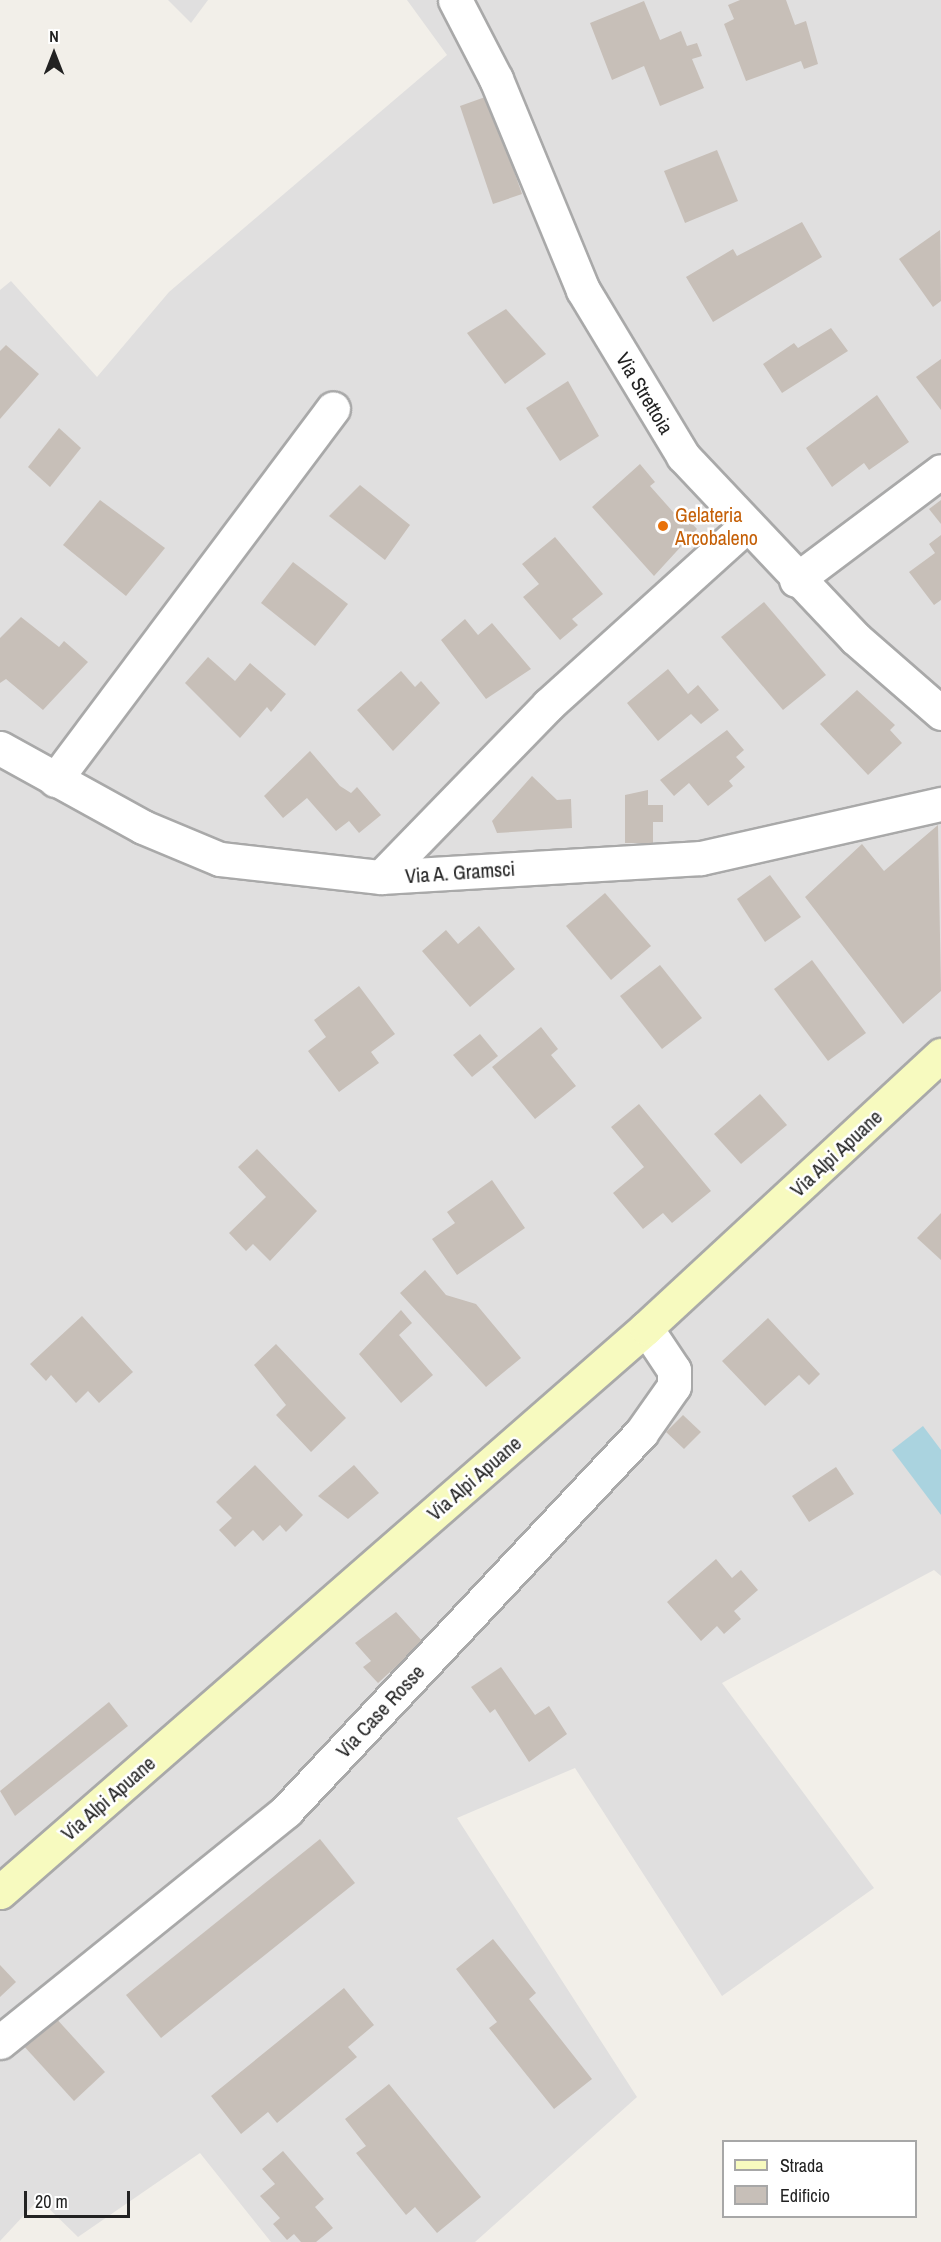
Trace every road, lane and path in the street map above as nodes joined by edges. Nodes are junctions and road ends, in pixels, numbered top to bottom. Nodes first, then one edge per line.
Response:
1 (455, 0) edge
2 (333, 408) dead end
3 (941, 471) edge
4 (744, 527) junction
5 (796, 580) junction
6 (941, 712) edge
7 (0, 748) edge
8 (56, 780) junction
9 (941, 804) edge
10 (381, 877) junction
11 (941, 1055) edge
12 (646, 1328) junction
13 (0, 1892) edge
14 (0, 2042) edge

1 - 4 street, Via Strettoia
2 - 8 street
3 - 5 street
4 - 5 street, Via Strettoia
4 - 10 street
5 - 6 street, Via Strettoia
7 - 8 street, Via A. Gramsci
8 - 10 street, Via A. Gramsci
9 - 10 street, Via A. Gramsci
11 - 12 main road, Via Alpi Apuane
12 - 13 main road, Via Alpi Apuane
12 - 14 street, Via Case Rosse

